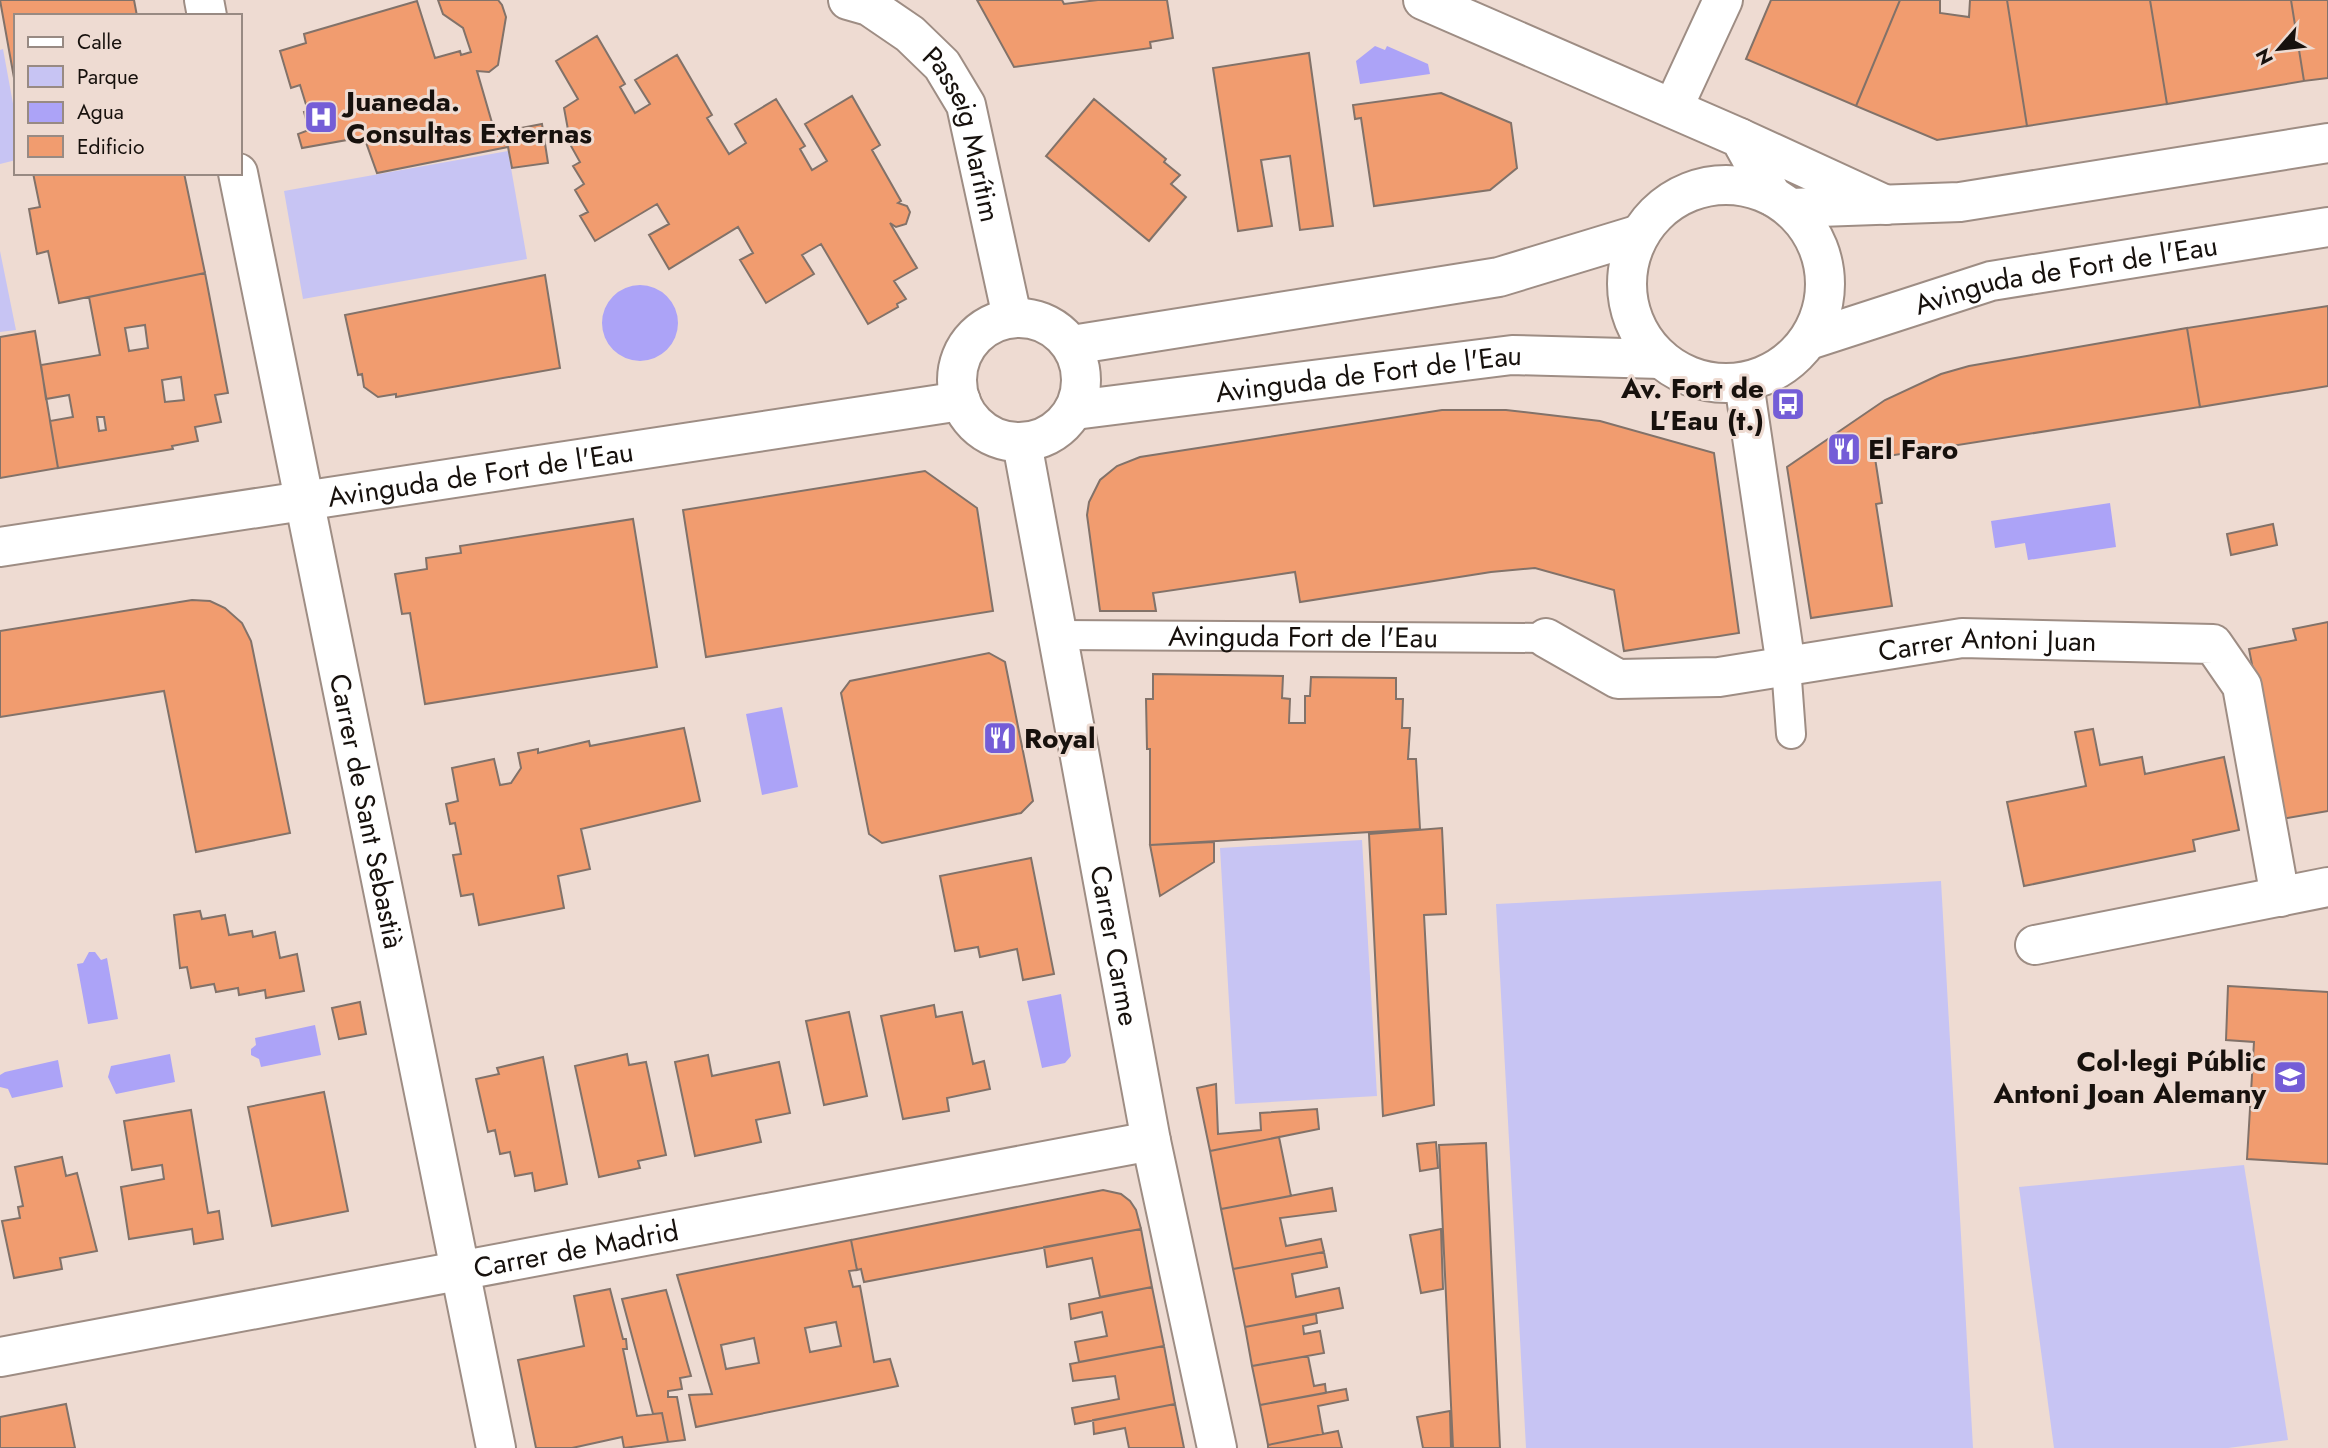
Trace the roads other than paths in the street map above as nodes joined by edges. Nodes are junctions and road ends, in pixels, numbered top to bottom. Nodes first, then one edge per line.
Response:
1 (848, 0) edge
2 (1423, 0) edge
3 (1723, 0) edge
4 (1673, 108) junction
5 (1740, 138) junction
6 (2328, 143) edge
7 (238, 175) edge
8 (1781, 202) junction
9 (1886, 205) junction
10 (2328, 227) edge
11 (1637, 235) junction
12 (1012, 317) junction
13 (1809, 340) junction
14 (1072, 345) junction
15 (1661, 359) junction
16 (1744, 383) junction
17 (961, 401) junction
18 (1075, 410) junction
19 (1022, 443) junction
20 (303, 500) junction
21 (0, 547) edge
22 (1058, 635) junction
23 (1546, 638) joint
24 (1786, 667) junction
25 (1791, 734) dead end
26 (2328, 887) edge
27 (2280, 897) junction
28 (2035, 945) dead end
29 (1151, 1141) junction
30 (458, 1269) junction
31 (0, 1357) edge
32 (496, 1448) edge
33 (1217, 1448) edge

1 - 12 street, Passeig Marítim
2 - 4 street
3 - 4 street
4 - 5 street
5 - 8 street
5 - 9 street
6 - 9 street
7 - 20 street, Carrer de Sant Sebastià
8 - 9 street
8 - 11 street
8 - 13 street
10 - 13 street, Avinguda de Fort de l'Eau
11 - 14 street
11 - 15 street
12 - 14 street
12 - 17 street
13 - 16 street
14 - 18 street
15 - 16 street
15 - 18 street, Avinguda de Fort de l'Eau
16 - 24 street
17 - 19 street
17 - 20 street, Avinguda de Fort de l'Eau
18 - 19 street
19 - 22 street, Carrer Carme
20 - 21 street, Avinguda de Fort de l'Eau
20 - 30 street, Carrer de Sant Sebastià
22 - 23 lane, Avinguda Fort de l'Eau
22 - 29 street, Carrer Carme
23 - 24 street
24 - 25 lane
24 - 27 street, Carrer Antoni Juan
26 - 27 street
27 - 28 street
29 - 30 street, Carrer de Madrid
29 - 33 street, Carrer Carme
30 - 31 street, Carrer de Madrid
30 - 32 street, Carrer de Sant Sebastià

